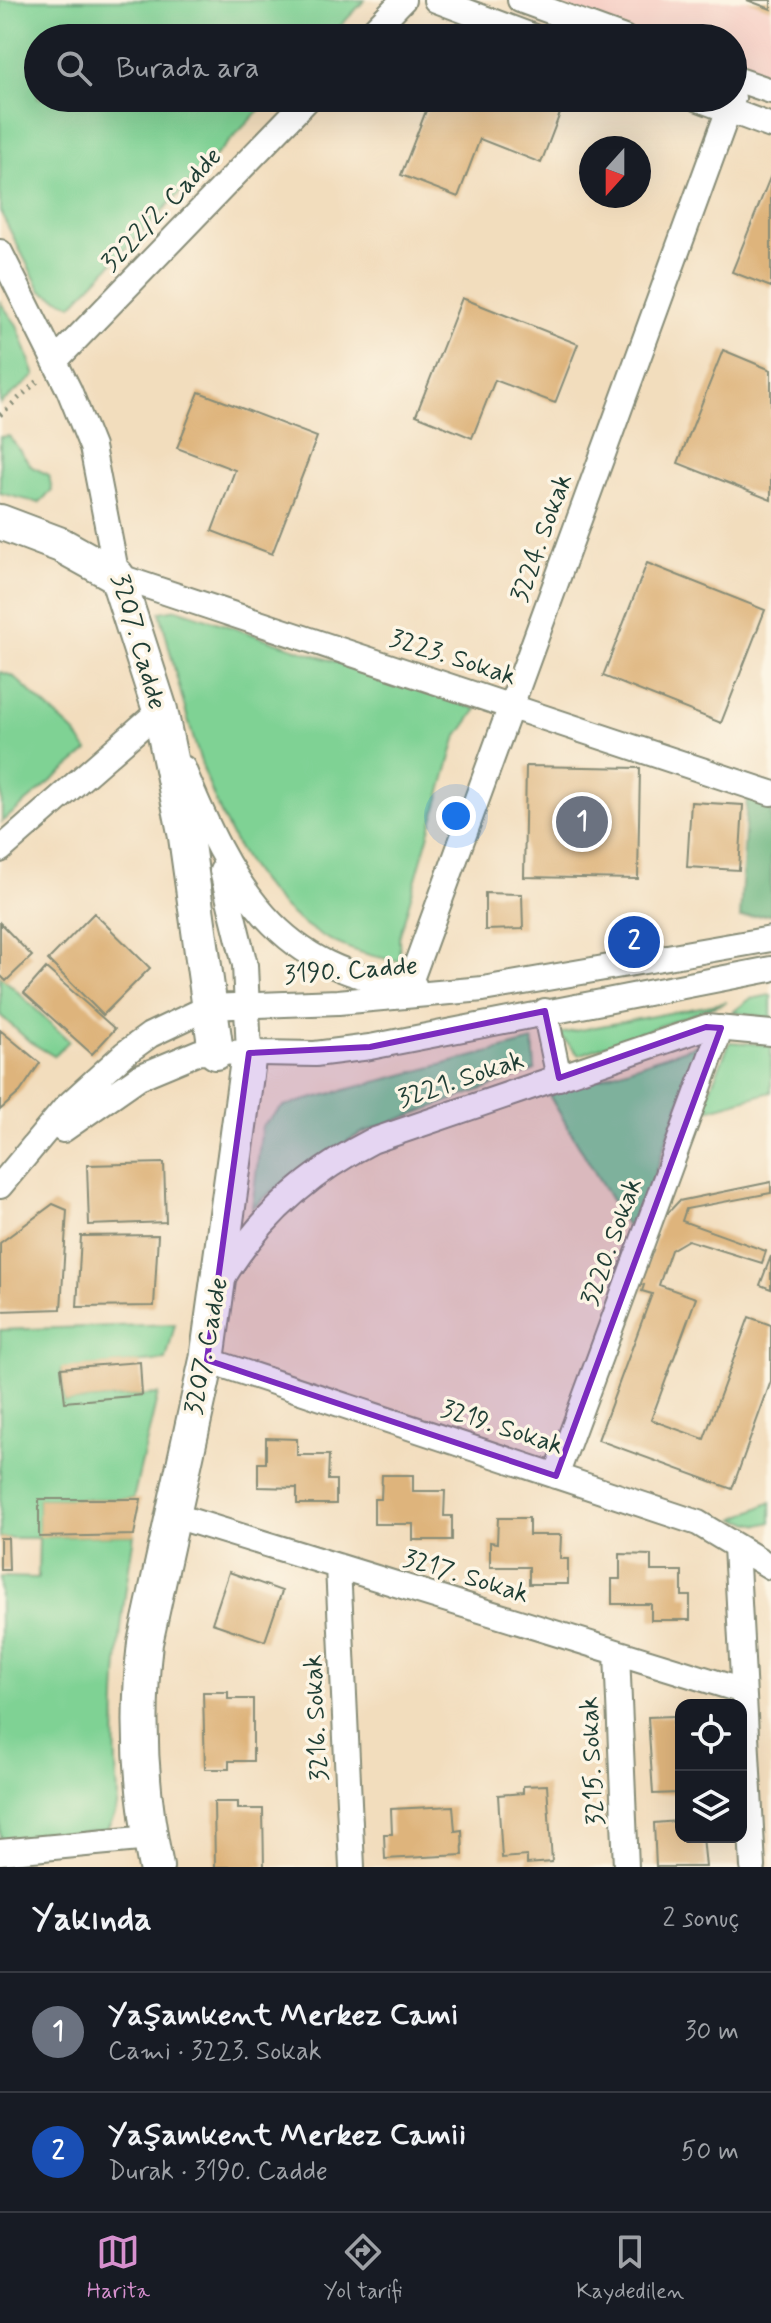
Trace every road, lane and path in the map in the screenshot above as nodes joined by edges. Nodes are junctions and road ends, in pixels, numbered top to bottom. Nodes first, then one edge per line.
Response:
1 (403, 0) edge
2 (436, 0) edge
3 (520, 0) edge
4 (380, 24) edge
5 (500, 24) edge
6 (586, 24) edge
7 (771, 91) edge
8 (747, 92) edge
9 (747, 105) edge
10 (295, 112) edge
11 (726, 112) edge
12 (771, 126) edge
13 (0, 252) edge
14 (55, 361) junction
15 (0, 415) edge
16 (0, 522) edge
17 (117, 576) junction
18 (511, 707) junction
19 (160, 710) junction
20 (771, 793) edge
21 (207, 826) junction
22 (0, 850) edge
23 (771, 939) edge
24 (771, 969) edge
25 (409, 985) junction
26 (483, 989) junction
27 (250, 1004) junction
28 (209, 1007) junction
29 (545, 1011) junction
30 (721, 1028) junction
31 (771, 1033) edge
32 (233, 1052) junction
33 (559, 1078) junction
34 (0, 1186) edge
35 (0, 1193) edge
36 (220, 1283) junction
37 (207, 1360) junction
38 (556, 1476) junction
39 (172, 1515) junction
40 (736, 1546) junction
41 (338, 1566) junction
42 (771, 1567) edge
43 (617, 1653) junction
44 (743, 1691) junction
45 (760, 1786) edge
46 (0, 1852) edge
47 (153, 1852) edge
48 (352, 1867) edge
49 (626, 1867) edge
50 (753, 1867) edge

1 - 4 street
2 - 5 street
3 - 6 street
7 - 8 street
9 - 12 street
10 - 14 street, 3222/2. Cadde
11 - 18 street, 3224. Sokak
13 - 14 street, 3207. Cadde
14 - 15 path
14 - 17 street, 3207. Cadde
16 - 17 street
17 - 18 street, 3223. Sokak
17 - 19 street, 3207. Cadde
18 - 20 street, 3223. Sokak
18 - 25 street, 3224. Sokak
19 - 21 street
19 - 22 street
19 - 28 street, 3207. Cadde
21 - 25 street
21 - 27 street, 3207. Cadde
23 - 26 street, 3190. Cadde
24 - 29 street
25 - 26 street
26 - 27 street, 3190. Cadde
27 - 28 street, 3190. Cadde
27 - 32 street, 3207. Cadde
28 - 32 street, 3207. Cadde
28 - 34 street, 3190. Cadde
29 - 32 street
29 - 33 street
30 - 31 street, 3221. Sokak
30 - 33 street, 3221. Sokak
30 - 38 street, 3220. Sokak
32 - 35 street
32 - 36 street, 3207. Cadde
33 - 36 street, 3221. Sokak
36 - 37 street, 3207. Cadde
37 - 38 street, 3219. Sokak
37 - 39 street, 3207. Cadde
38 - 40 street, 3219. Sokak
39 - 41 street, 3217. Sokak
39 - 47 street, 3207. Cadde
40 - 42 street, 3219. Sokak
40 - 44 street
41 - 43 street, 3217. Sokak
41 - 48 street, 3216. Sokak
43 - 44 street, 3217. Sokak
43 - 49 street, 3215. Sokak
44 - 45 street
45 - 50 street
46 - 47 street

